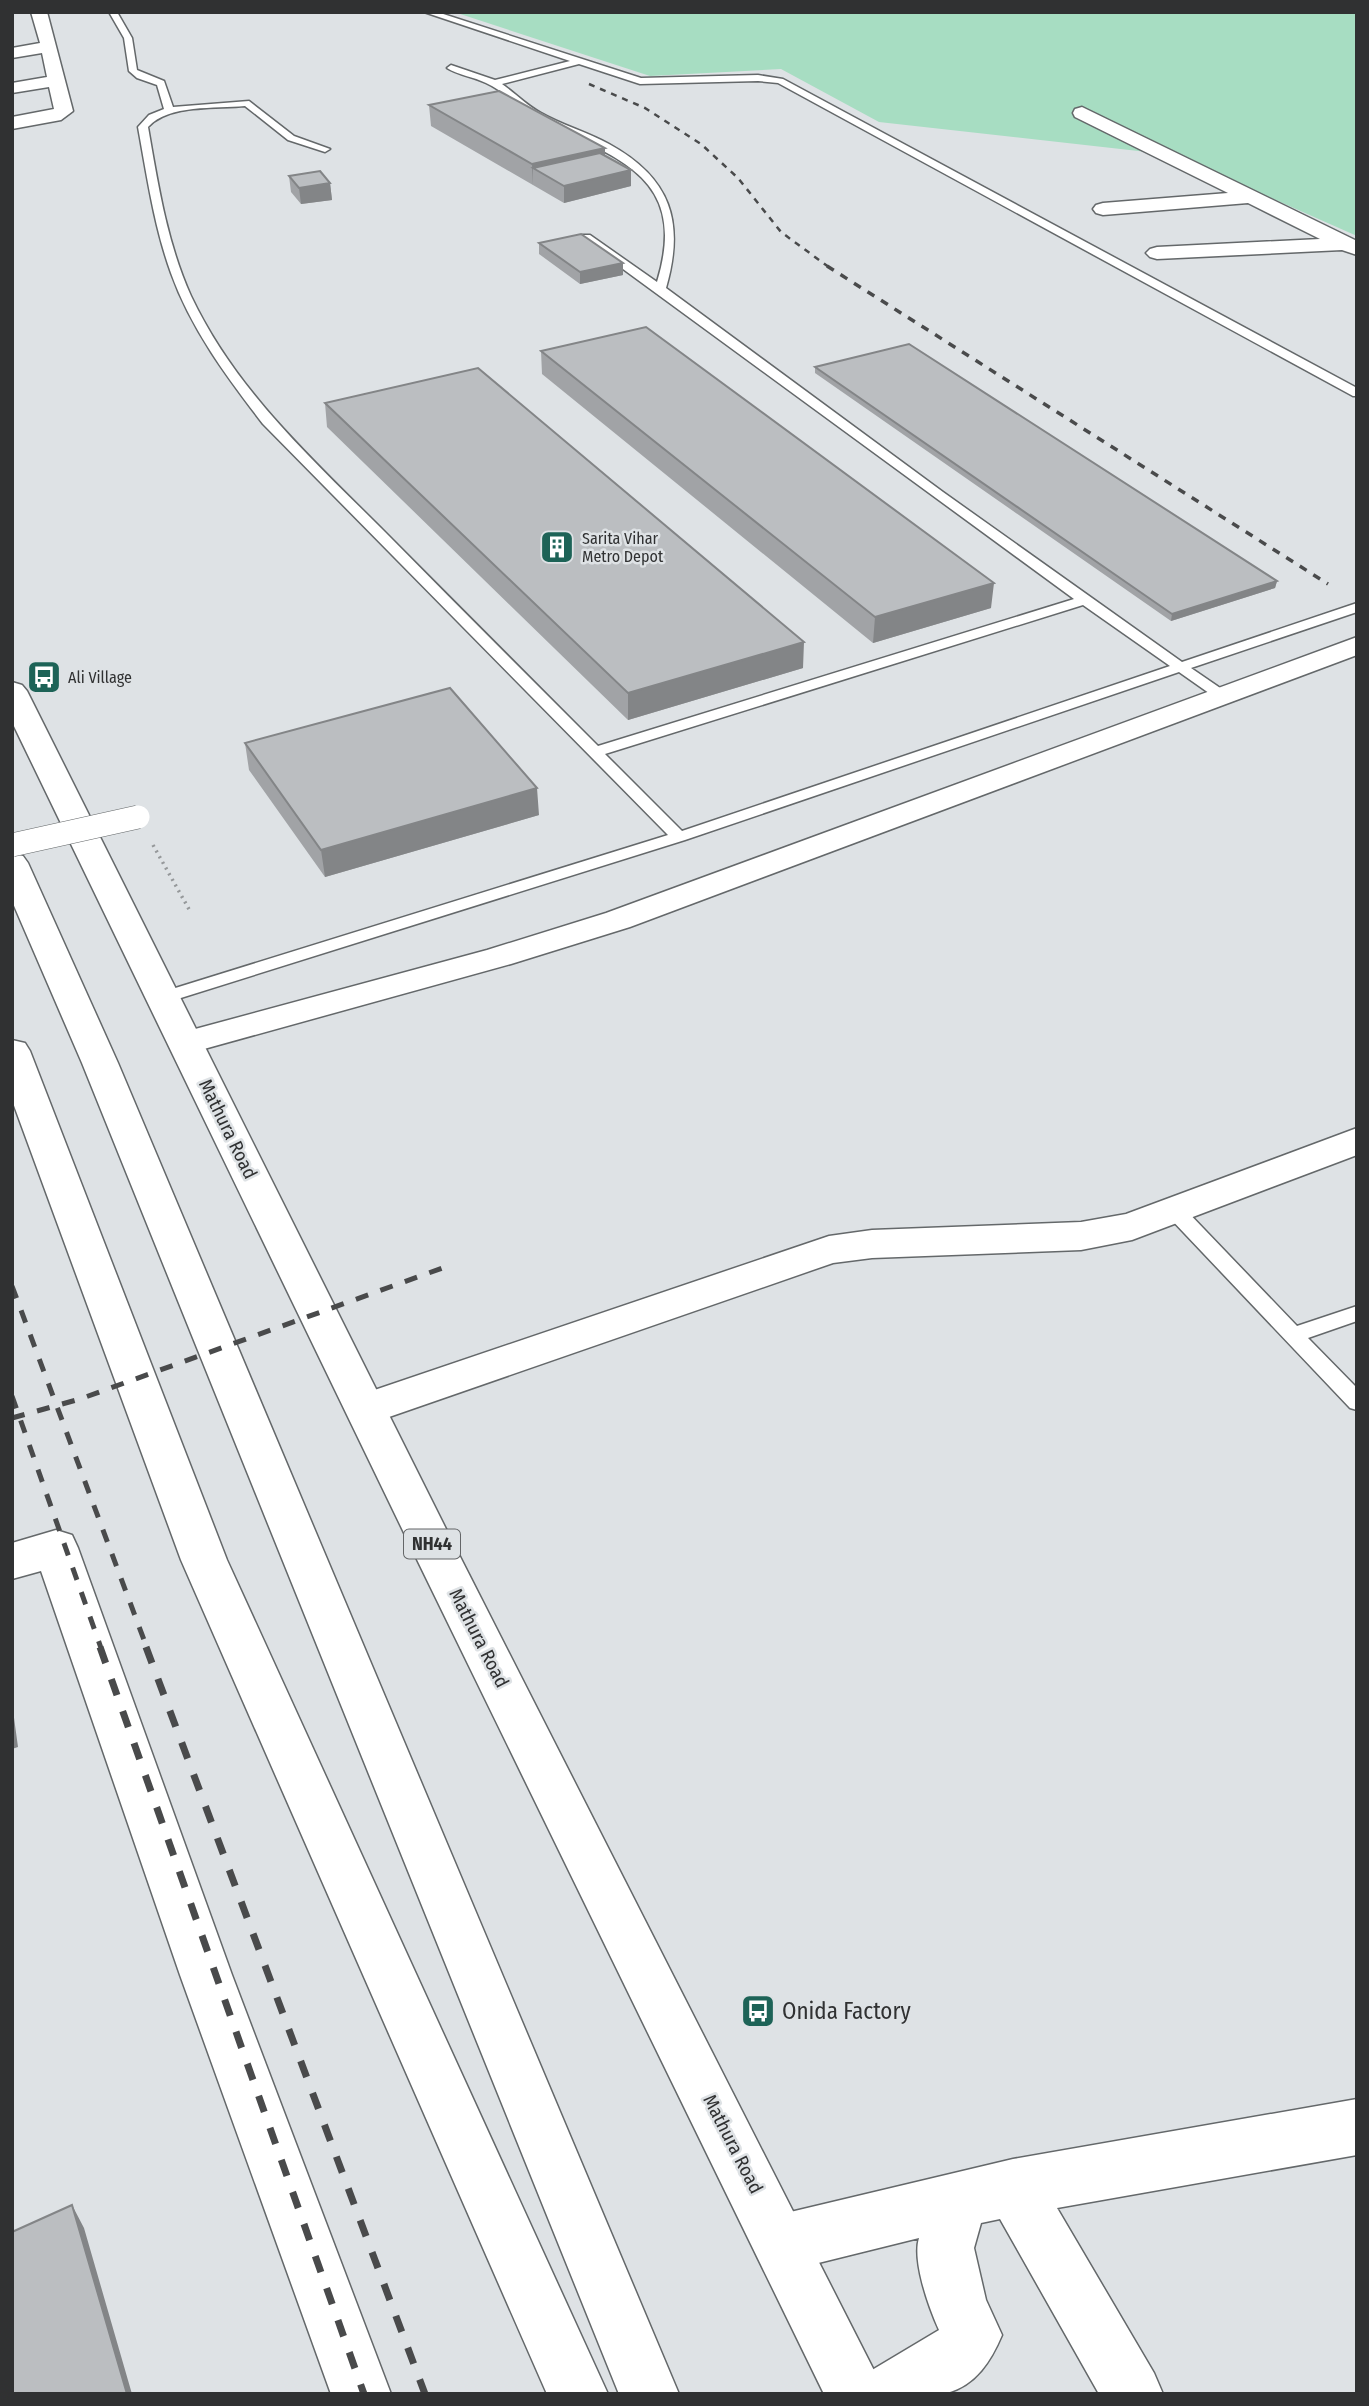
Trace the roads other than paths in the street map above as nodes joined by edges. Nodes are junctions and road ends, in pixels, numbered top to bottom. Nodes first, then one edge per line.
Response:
1 (113, 12) edge
2 (428, 12) edge
3 (31, 18) edge
4 (49, 47) junction
5 (12, 53) edge
6 (577, 62) junction
7 (452, 68) dead end
8 (55, 81) junction
9 (494, 83) junction
10 (12, 88) edge
11 (169, 110) junction
12 (1082, 113) dead end
13 (12, 124) edge
14 (325, 149) dead end
15 (1249, 197) junction
16 (1103, 209) dead end
17 (586, 237) edge
18 (1351, 246) edge
19 (1157, 253) dead end
20 (660, 289) junction
21 (1357, 393) edge
22 (1085, 600) junction
23 (1357, 607) edge
24 (1357, 645) edge
25 (1179, 666) junction
26 (12, 691) edge
27 (1221, 695) junction
28 (594, 752) junction
29 (138, 817) road end
30 (679, 837) junction
31 (12, 845) edge
32 (12, 863) edge
33 (162, 998) junction
34 (186, 1043) junction
35 (12, 1051) edge
36 (1357, 1141) edge
37 (1174, 1210) junction
38 (1357, 1313) edge
39 (1293, 1335) junction
40 (1357, 1402) edge
41 (366, 1409) junction
42 (12, 1561) edge
43 (1357, 2127) edge
44 (1013, 2187) junction
45 (959, 2200) junction
46 (782, 2243) junction
47 (361, 2394) edge
48 (578, 2394) edge
49 (649, 2394) edge
50 (856, 2394) edge
51 (888, 2394) edge
52 (1133, 2394) edge

1 - 11 lane
2 - 6 lane
3 - 4 main road
4 - 5 main road
4 - 8 main road
6 - 9 lane
6 - 21 lane
7 - 9 lane
8 - 10 main road
8 - 13 main road
9 - 20 lane
11 - 14 lane
11 - 28 lane
12 - 15 main road
15 - 16 main road
15 - 18 main road
17 - 20 lane
18 - 19 main road
20 - 22 lane
22 - 25 lane
22 - 28 lane
23 - 25 lane
24 - 27 main road
25 - 27 lane
25 - 30 lane
26 - 33 main road, Mathura Road / NH44
27 - 34 main road
28 - 30 lane
29 - 31 street, bridge
30 - 33 lane
32 - 49 main road
33 - 34 main road, Mathura Road / NH44
34 - 41 main road, Mathura Road / NH44
35 - 48 main road
36 - 37 main road
37 - 39 lane
37 - 41 main road
38 - 39 lane
39 - 40 lane
41 - 46 main road, Mathura Road / NH44
42 - 47 main road
43 - 44 main road
44 - 45 main road
44 - 52 main road
45 - 46 main road
45 - 51 main road
46 - 50 main road, Mathura Road / NH44

